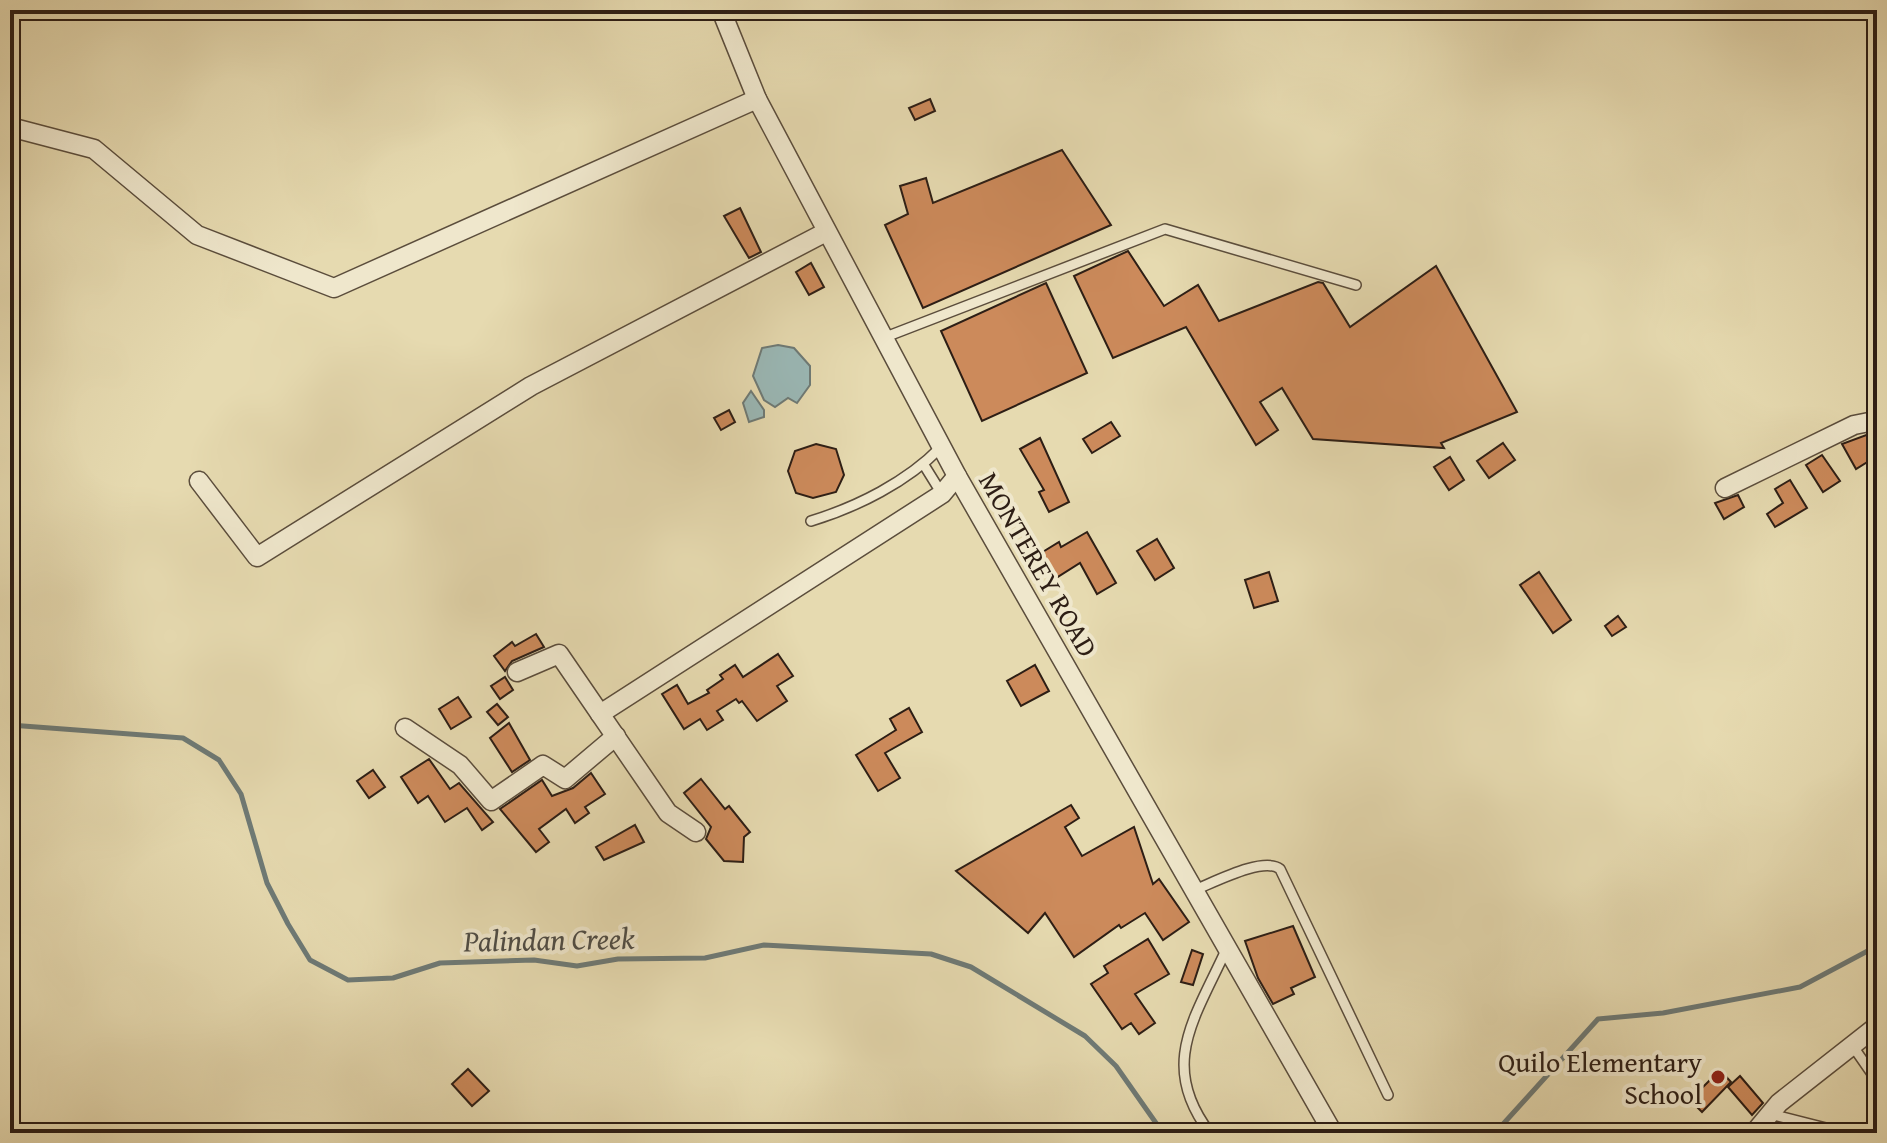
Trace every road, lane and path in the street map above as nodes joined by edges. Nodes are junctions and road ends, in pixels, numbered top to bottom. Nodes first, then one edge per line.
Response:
1 (721, 10) edge
2 (757, 99) junction
3 (11, 124) edge
4 (826, 232) junction
5 (1356, 285) dead end
6 (883, 338) junction
7 (1877, 424) edge
8 (941, 447) junction
9 (924, 465) junction
10 (957, 476) junction
11 (199, 481) dead end
12 (1725, 488) dead end
13 (942, 494) junction
14 (811, 521) dead end
15 (517, 672) dead end
16 (600, 714) junction
17 (405, 728) dead end
18 (616, 736) junction
19 (696, 832) dead end
20 (1192, 891) junction
21 (1226, 950) junction
22 (1877, 1026) edge
23 (1852, 1045) junction
24 (1877, 1081) edge
25 (1388, 1095) dead end
26 (1770, 1114) junction
27 (1826, 1128) dead end
28 (1210, 1133) edge
29 (1333, 1133) edge
30 (1754, 1133) edge

1 - 2 street, MONTEREY ROAD
2 - 3 street
2 - 4 street, MONTEREY ROAD
4 - 6 street, MONTEREY ROAD
4 - 11 street
5 - 6 lane
6 - 8 street, MONTEREY ROAD
7 - 12 street
8 - 9 lane
8 - 10 street, MONTEREY ROAD
9 - 13 lane
9 - 14 lane
10 - 13 street
10 - 20 street, MONTEREY ROAD
13 - 16 street
15 - 16 street
16 - 18 street
17 - 18 street
18 - 19 street
20 - 21 street, MONTEREY ROAD
20 - 25 lane
21 - 28 lane
21 - 29 street, MONTEREY ROAD
22 - 23 street
23 - 24 lane
23 - 26 street
26 - 27 lane
26 - 30 street

